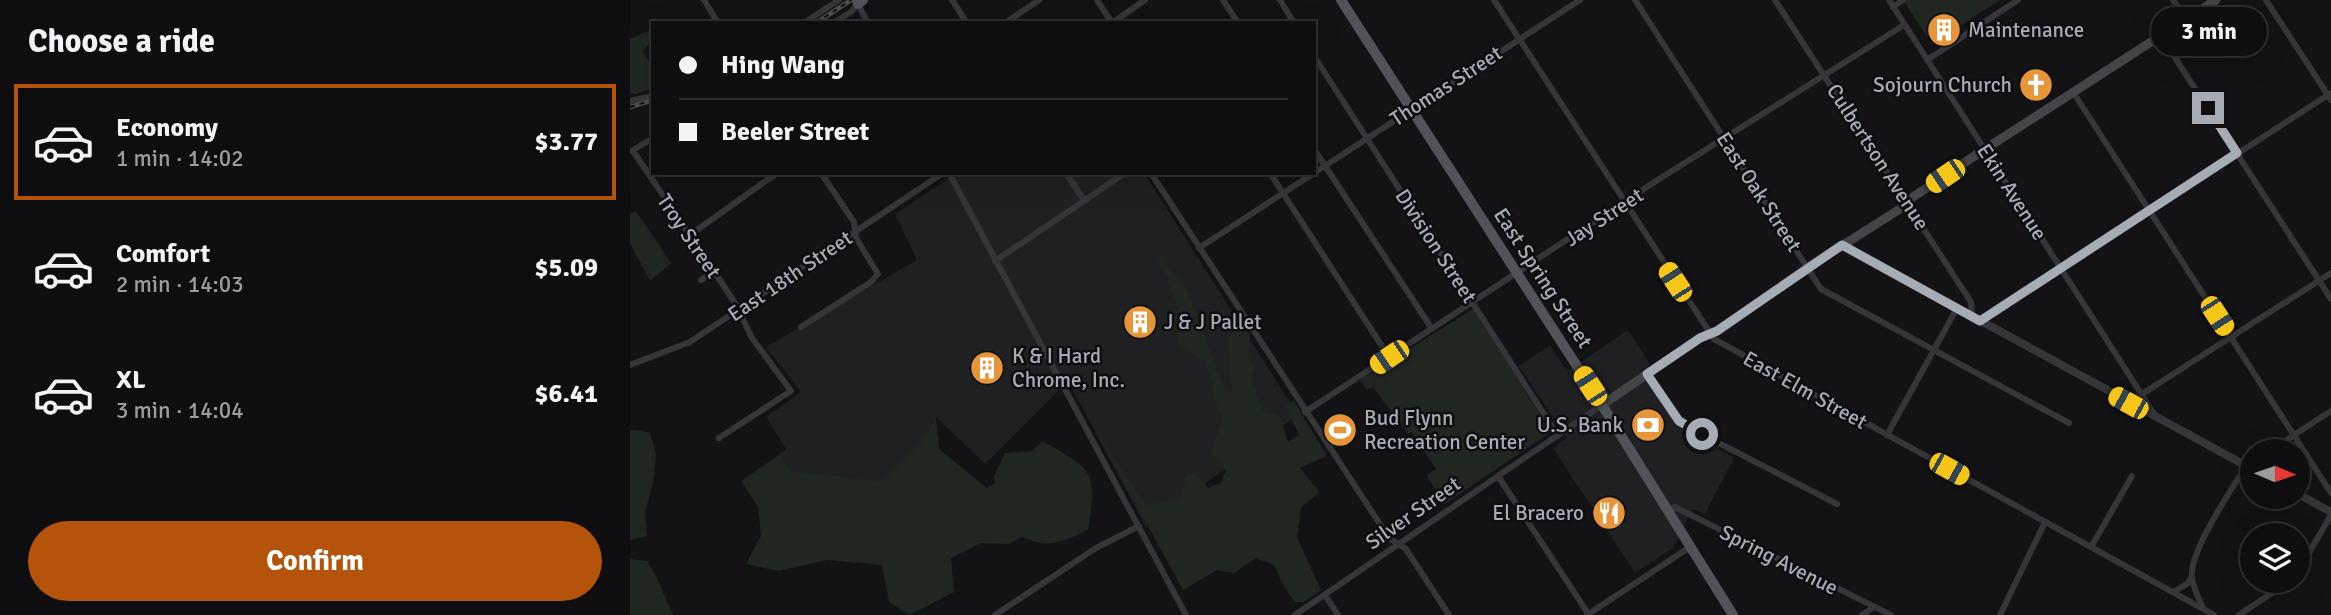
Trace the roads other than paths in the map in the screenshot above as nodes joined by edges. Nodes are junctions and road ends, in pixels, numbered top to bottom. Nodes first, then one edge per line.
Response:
1 (839, 0) edge
2 (952, 0) edge
3 (1040, 0) edge
4 (1097, 0) edge
5 (1145, 0) edge
6 (1280, 0) edge
7 (1340, 0) edge
8 (1494, 0) edge
9 (1580, 0) edge
10 (1635, 0) edge
11 (1775, 0) edge
12 (1903, 0) edge
13 (2018, 0) edge
14 (2173, 0) edge
15 (2216, 0) edge
16 (2266, 0) edge
17 (707, 1) edge
18 (859, 1) edge
19 (1225, 1) edge
20 (1891, 3) edge
21 (2186, 19) junction
22 (717, 21) edge
23 (807, 21) edge
24 (836, 21) edge
25 (867, 21) edge
26 (967, 21) edge
27 (1008, 21) edge
28 (1111, 21) edge
29 (1115, 21) edge
30 (1237, 21) edge
31 (1293, 21) edge
32 (1905, 25) junction
33 (2161, 36) junction
34 (1519, 39) junction
35 (1316, 59) edge
36 (1927, 60) junction
37 (1825, 76) junction
38 (2073, 92) junction
39 (651, 96) edge
40 (2330, 96) edge
41 (630, 101) edge
42 (1411, 108) junction
43 (1366, 138) junction
44 (1724, 138) junction
45 (651, 139) edge
46 (1984, 150) junction
47 (631, 152) edge
48 (1316, 152) edge
49 (2237, 153) junction
50 (1325, 166) junction
51 (1316, 172) edge
52 (774, 175) edge
53 (822, 175) edge
54 (940, 175) edge
55 (950, 175) edge
56 (1067, 175) edge
57 (1122, 175) edge
58 (1152, 175) edge
59 (1270, 175) edge
60 (1311, 175) edge
61 (1283, 194) junction
62 (1084, 200) junction
63 (1625, 203) junction
64 (1907, 203) junction
65 (2149, 210) junction
66 (855, 233) junction
67 (690, 235) junction
68 (1842, 245) junction
69 (1199, 248) junction
70 (995, 261) junction
71 (2060, 267) junction
72 (1808, 268) junction
73 (713, 271) junction
74 (1518, 273) junction
75 (2331, 273) edge
76 (701, 280) dead end
77 (2319, 281) junction
78 (2331, 299) edge
79 (1473, 302) junction
80 (1957, 309) junction
81 (738, 311) junction
82 (1976, 319) junction
83 (801, 327) dead end
84 (1432, 329) junction
85 (1709, 335) junction
86 (2231, 338) junction
87 (1934, 351) junction
88 (1389, 357) junction
89 (630, 365) edge
90 (1647, 374) junction
91 (2142, 394) junction
92 (2128, 403) junction
93 (1602, 405) junction
94 (2331, 411) edge
95 (1306, 412) junction
96 (2158, 419) junction
97 (2069, 423) dead end
98 (1887, 435) junction
99 (2294, 435) junction
100 (1558, 436) junction
101 (719, 438) dead end
102 (2288, 439) edge
103 (2240, 460) edge
104 (2132, 476) dead end
105 (1497, 477) junction
106 (2240, 481) edge
107 (2331, 493) edge
108 (2310, 501) edge
109 (1837, 504) dead end
110 (1668, 512) junction
111 (2331, 514) edge
112 (2045, 522) junction
113 (1139, 526) junction
114 (1398, 544) junction
115 (1690, 547) junction
116 (2091, 547) junction
117 (2310, 551) edge
118 (2192, 577) junction
119 (2173, 592) junction
120 (2273, 593) edge
121 (1325, 595) junction
122 (1874, 607) junction
123 (2203, 609) junction
124 (2244, 614) edge
125 (995, 615) edge
126 (1186, 615) edge
127 (1295, 615) edge
128 (1338, 615) edge
129 (1449, 615) edge
130 (1588, 615) edge
131 (1733, 615) edge
132 (1862, 615) edge
133 (1891, 615) edge
134 (2000, 615) edge
135 (2214, 615) edge

1 - 23 street
2 - 26 street
3 - 27 street
4 - 28 street
5 - 29 street
6 - 31 street
7 - 42 main road, East Spring Street
8 - 34 street, East Elm Street
9 - 34 street, Thomas Street
10 - 44 street, East Oak Street
11 - 37 street, Culbertson Avenue
12 - 20 street
13 - 36 street
14 - 21 street
15 - 21 main road, Silver Street
16 - 40 street
17 - 22 street
18 - 24 street
18 - 25 street
19 - 30 street
20 - 32 street, Ekin Avenue
21 - 33 main road, Silver Street
32 - 36 street, Ekin Avenue
32 - 37 street, Jay Street
33 - 38 main road, Silver Street
33 - 49 street
34 - 42 street, Thomas Street
34 - 63 street, East Elm Street
35 - 43 street, Division Street
36 - 46 street, Ekin Avenue
37 - 44 street, Jay Street
37 - 64 street, Culbertson Avenue
38 - 46 main road, Silver Street
38 - 65 street
39 - 41 street
40 - 49 street
42 - 43 street, Thomas Street
42 - 74 main road, East Spring Street
43 - 50 street, Thomas Street
43 - 79 street, Division Street
44 - 63 street, Jay Street
44 - 72 street, East Oak Street
45 - 47 street
46 - 64 main road, Silver Street
46 - 71 street, Ekin Avenue
47 - 67 street, Troy Street
48 - 50 street
49 - 65 street
49 - 77 street
50 - 51 street, Thomas Street
50 - 84 street
52 - 67 street
53 - 66 street
54 - 66 street, East 18th Street
55 - 70 street
56 - 62 street
57 - 62 street
58 - 69 street
59 - 61 street
60 - 61 street, Thomas Street
61 - 69 street, Thomas Street
61 - 88 street
62 - 70 street
63 - 74 street, Jay Street
63 - 85 street, East Elm Street
64 - 68 main road, Silver Street
64 - 82 street, Culbertson Avenue
65 - 71 street
65 - 86 street
66 - 81 street, East 18th Street
66 - 83 street
67 - 73 street, Troy Street
68 - 72 main road, Silver Street
68 - 80 street
69 - 95 street
70 - 113 street
71 - 82 street
71 - 91 street, Ekin Avenue
72 - 85 main road, Silver Street
72 - 87 street, East Oak Street
73 - 76 street
73 - 81 street, Troy Street
74 - 79 street, Jay Street
74 - 93 main road, East Spring Street
75 - 77 street
77 - 78 street
77 - 86 street
79 - 84 street, Jay Street
79 - 100 street, Division Street
80 - 82 street
80 - 87 street
81 - 89 street, East 18th Street
81 - 101 street, Troy Street
82 - 92 street
84 - 88 street, Jay Street
85 - 90 main road, Silver Street
85 - 98 street, East Elm Street
86 - 91 street
86 - 99 street
87 - 97 street, East Oak Street
87 - 98 street
88 - 95 street, Jay Street
90 - 93 main road, Silver Street
90 - 109 street
91 - 92 street
91 - 96 street, Ekin Avenue
92 - 96 street
93 - 100 street, Silver Street
93 - 110 main road, East Spring Street
94 - 99 street
95 - 114 street
96 - 103 street
98 - 112 street, East Elm Street
99 - 102 street
99 - 107 street
100 - 105 street, Silver Street
104 - 116 street
105 - 114 street, Silver Street
105 - 130 street
106 - 118 street
108 - 111 street
110 - 115 main road, East Spring Street
110 - 122 street, Spring Avenue
111 - 117 street
112 - 116 street, East Elm Street
112 - 134 street
113 - 125 street
113 - 126 street
114 - 121 street, Silver Street
114 - 129 street
115 - 130 street
115 - 131 main road, East Spring Street
116 - 119 street, East Elm Street
118 - 119 street
118 - 123 street
119 - 123 street, East Elm Street
120 - 124 street
121 - 127 street, Silver Street
121 - 128 street
122 - 132 street
122 - 133 street, Spring Avenue
123 - 135 street, East Elm Street

